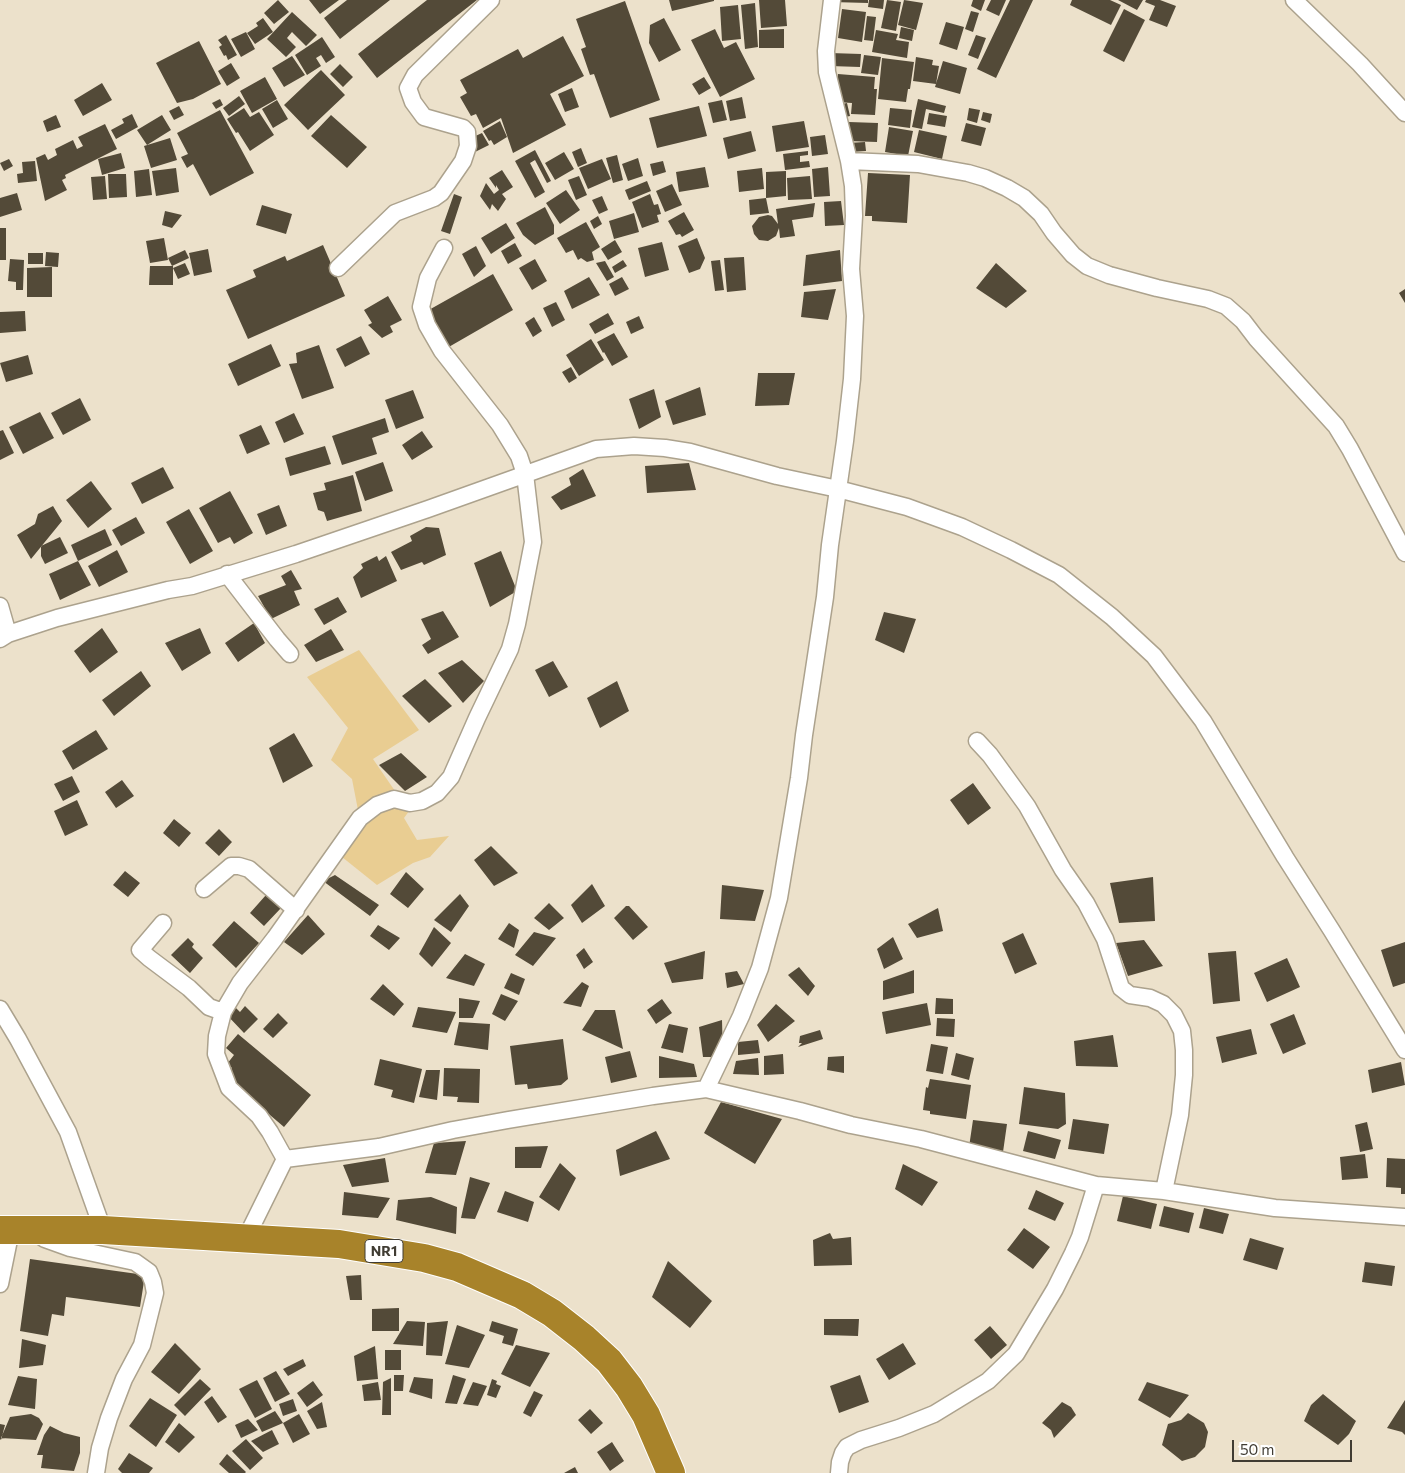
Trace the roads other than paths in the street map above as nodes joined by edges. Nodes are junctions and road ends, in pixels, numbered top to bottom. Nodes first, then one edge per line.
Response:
1 (491, 0) edge
2 (832, 0) edge
3 (1294, 0) edge
4 (1405, 112) edge
5 (849, 161) junction
6 (444, 248) dead end
7 (338, 268) dead end
8 (525, 474) junction
9 (838, 488) junction
10 (1405, 553) edge
11 (227, 574) junction
12 (0, 606) edge
13 (4, 637) edge
14 (290, 654) dead end
15 (977, 742) dead end
16 (204, 888) dead end
17 (296, 910) junction
18 (163, 923) dead end
19 (0, 1009) edge
20 (223, 1012) junction
21 (1405, 1050) edge
22 (706, 1089) junction
23 (286, 1159) junction
24 (1096, 1185) junction
25 (1164, 1191) junction
26 (1405, 1217) edge
27 (14, 1230) edge
28 (103, 1230) junction
29 (246, 1238) junction
30 (0, 1284) edge
31 (96, 1473) edge
32 (671, 1473) edge
33 (839, 1473) edge

1 - 7 street
2 - 5 street
3 - 4 street
5 - 9 street
5 - 10 street
6 - 8 street
8 - 9 street
8 - 11 street
8 - 17 street
9 - 21 street
9 - 22 street
11 - 13 street
11 - 14 street
12 - 13 street
15 - 25 street
16 - 17 street
17 - 20 street
18 - 20 street
19 - 28 street
20 - 23 street
22 - 23 street
22 - 24 street
23 - 29 street
24 - 25 street
24 - 33 street
25 - 26 street
27 - 28 highway, NR1
27 - 30 street
27 - 31 street
28 - 29 highway, NR1
29 - 32 highway, NR1

